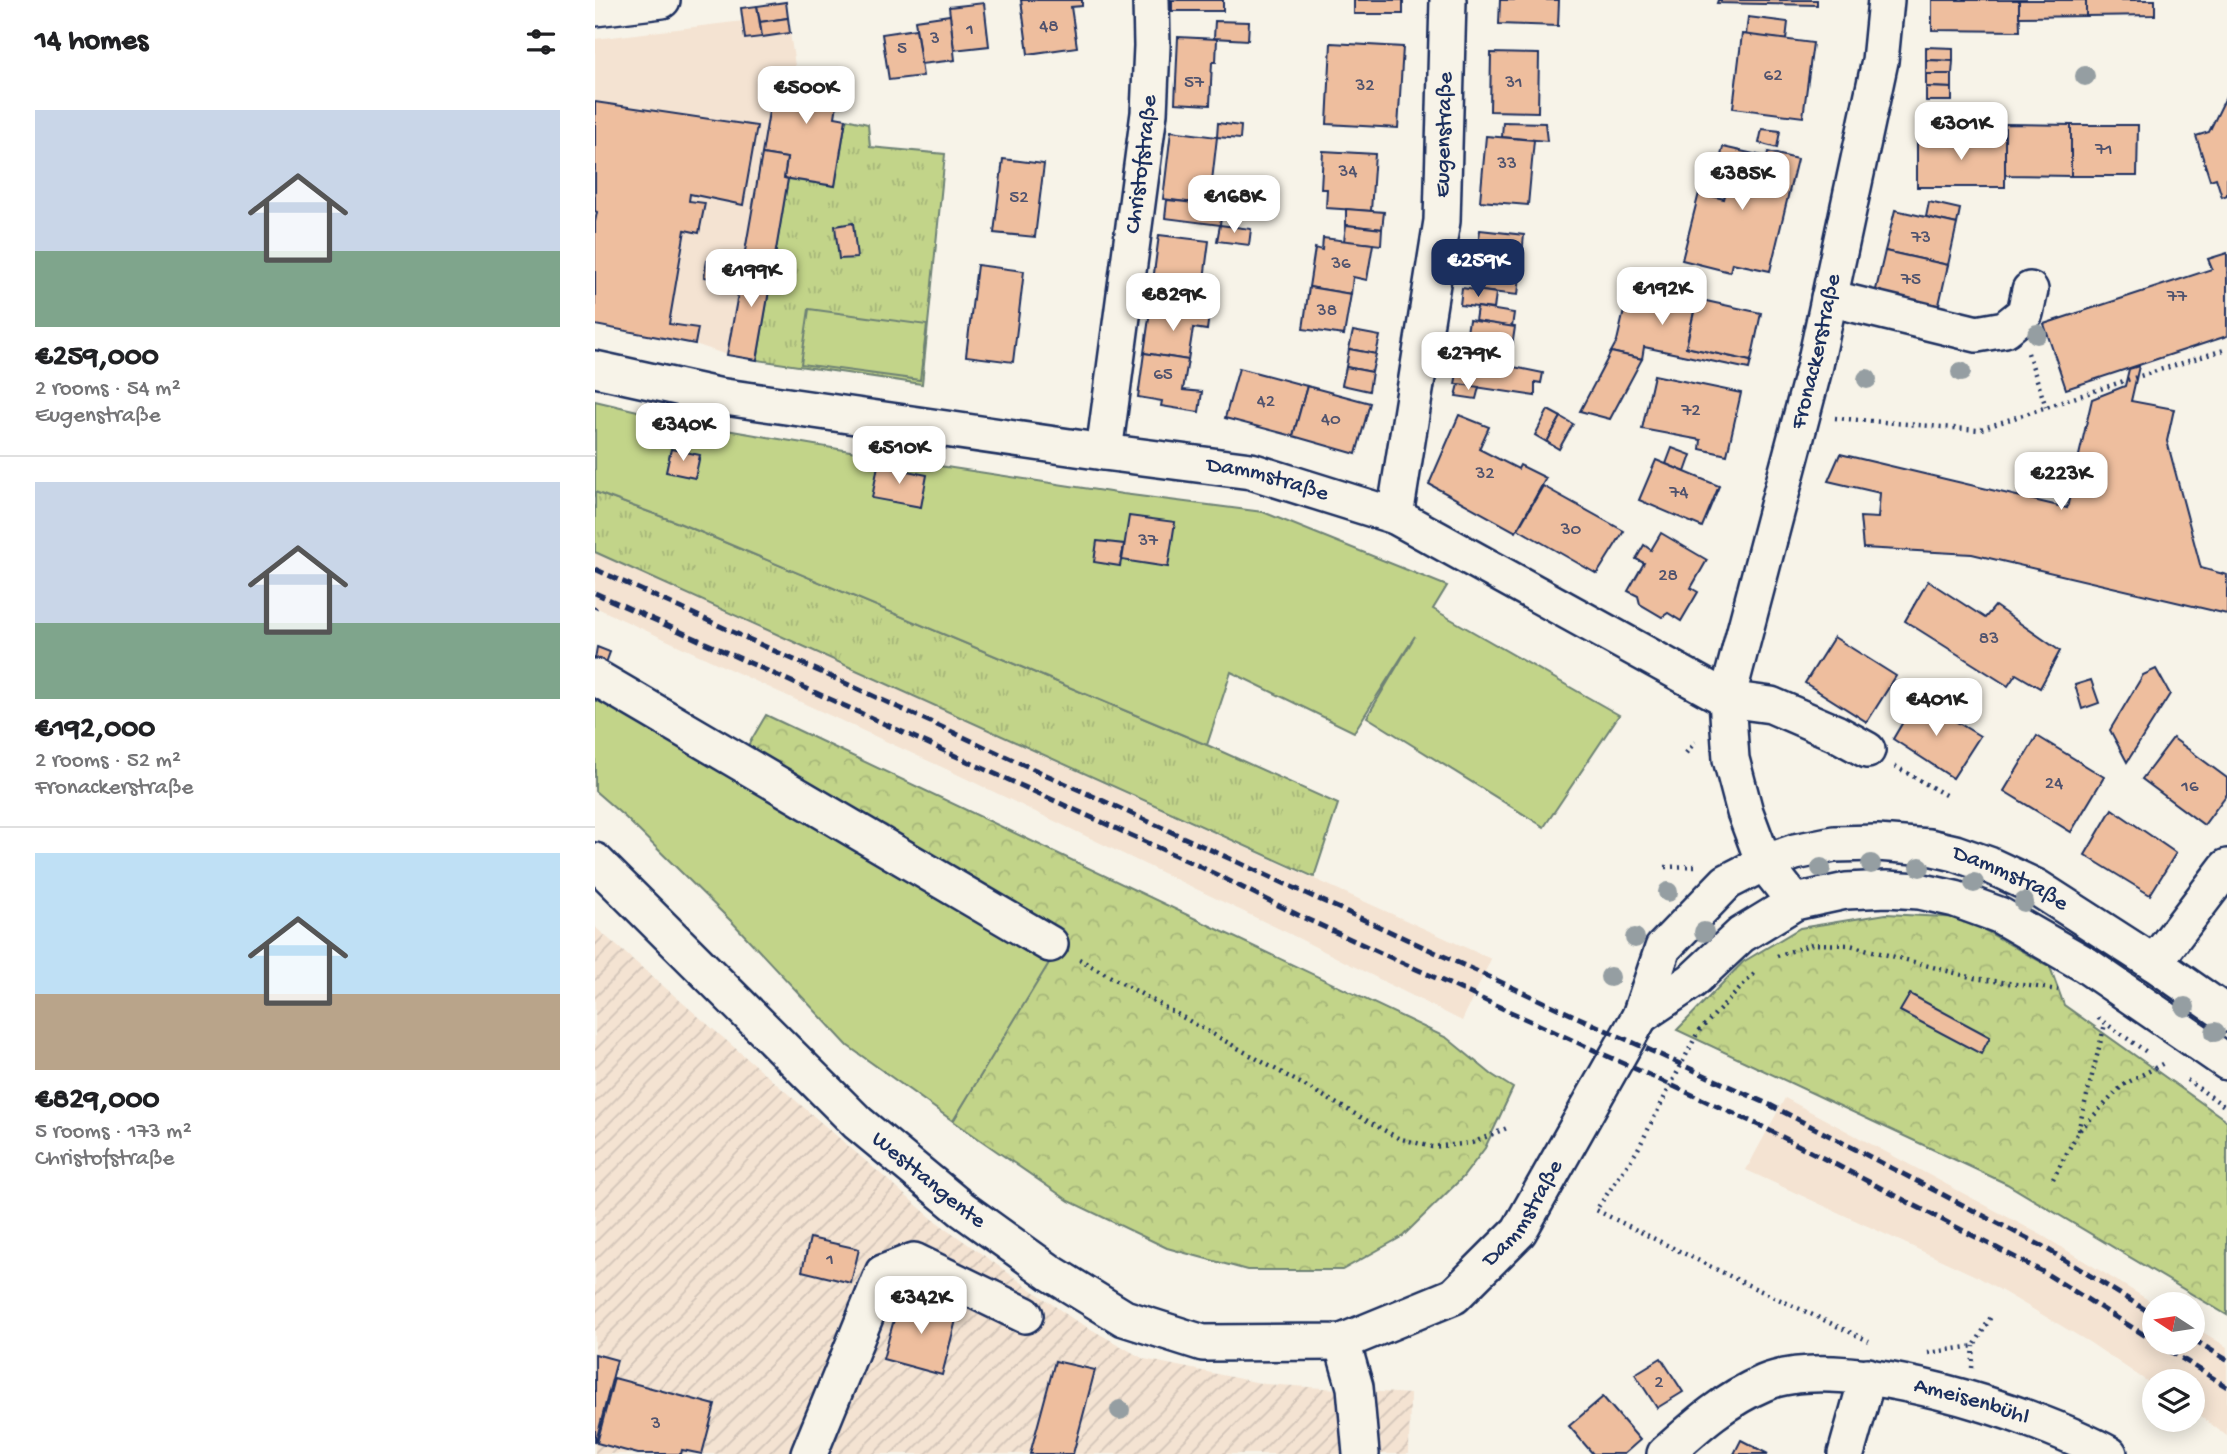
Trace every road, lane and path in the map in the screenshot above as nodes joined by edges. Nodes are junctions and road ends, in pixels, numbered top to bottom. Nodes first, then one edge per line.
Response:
1 (661, 0) edge
2 (1151, 0) edge
3 (1448, 0) edge
4 (1886, 0) edge
5 (595, 8) edge
6 (2029, 290) dead end
7 (1829, 298) junction
8 (2015, 336) junction
9 (2227, 349) edge
10 (595, 369) edge
11 (2046, 407) junction
12 (1801, 416) junction
13 (1104, 452) junction
14 (1395, 516) junction
15 (595, 677) edge
16 (1727, 699) junction
17 (1867, 750) joint
18 (1947, 796) dead end
19 (595, 861) edge
20 (1764, 863) junction
21 (2227, 867) edge
22 (1795, 902) junction
23 (1050, 944) joint
24 (1769, 958) dead end
25 (2154, 963) junction
26 (1760, 968) dead end
27 (2071, 992) dead end
28 (2227, 1014) edge
29 (1640, 1016) junction
30 (2105, 1024) dead end
31 (2227, 1062) edge
32 (2174, 1071) dead end
33 (2185, 1078) dead end
34 (2227, 1108) edge
35 (1507, 1128) dead end
36 (2078, 1132) junction
37 (2053, 1180) dead end
38 (1025, 1315) dead end
39 (1992, 1315) dead end
40 (1342, 1342) junction
41 (1924, 1353) dead end
42 (1874, 1360) junction
43 (810, 1454) edge
44 (1361, 1454) edge
45 (1665, 1454) edge
46 (1846, 1454) edge
47 (2109, 1454) edge

1 - 5 street
2 - 13 street, Christofstraße
3 - 14 street, Eugenstraße
4 - 7 street, Fronackerstraße
6 - 8 street
7 - 8 street
7 - 12 street, Fronackerstraße
8 - 11 path
9 - 11 path
10 - 13 street, Dammstraße
11 - 12 path
12 - 16 street, Fronackerstraße
13 - 14 street, Dammstraße
14 - 16 street, Dammstraße
15 - 23 street
16 - 17 street
16 - 20 street
17 - 18 path
19 - 40 street, Westtangente
20 - 22 street
20 - 25 street, Dammstraße
20 - 29 street, Dammstraße
21 - 25 street
22 - 29 street, Dammstraße
22 - 31 street, Dammstraße
23 - 35 path
24 - 27 path
25 - 28 street, Dammstraße
26 - 42 path
29 - 40 street, Dammstraße
30 - 36 path
32 - 36 path
33 - 34 path
36 - 37 path
38 - 43 street
39 - 41 path
40 - 44 street
42 - 45 street, Ameisenbühl
42 - 46 street
42 - 47 street, Ameisenbühl

